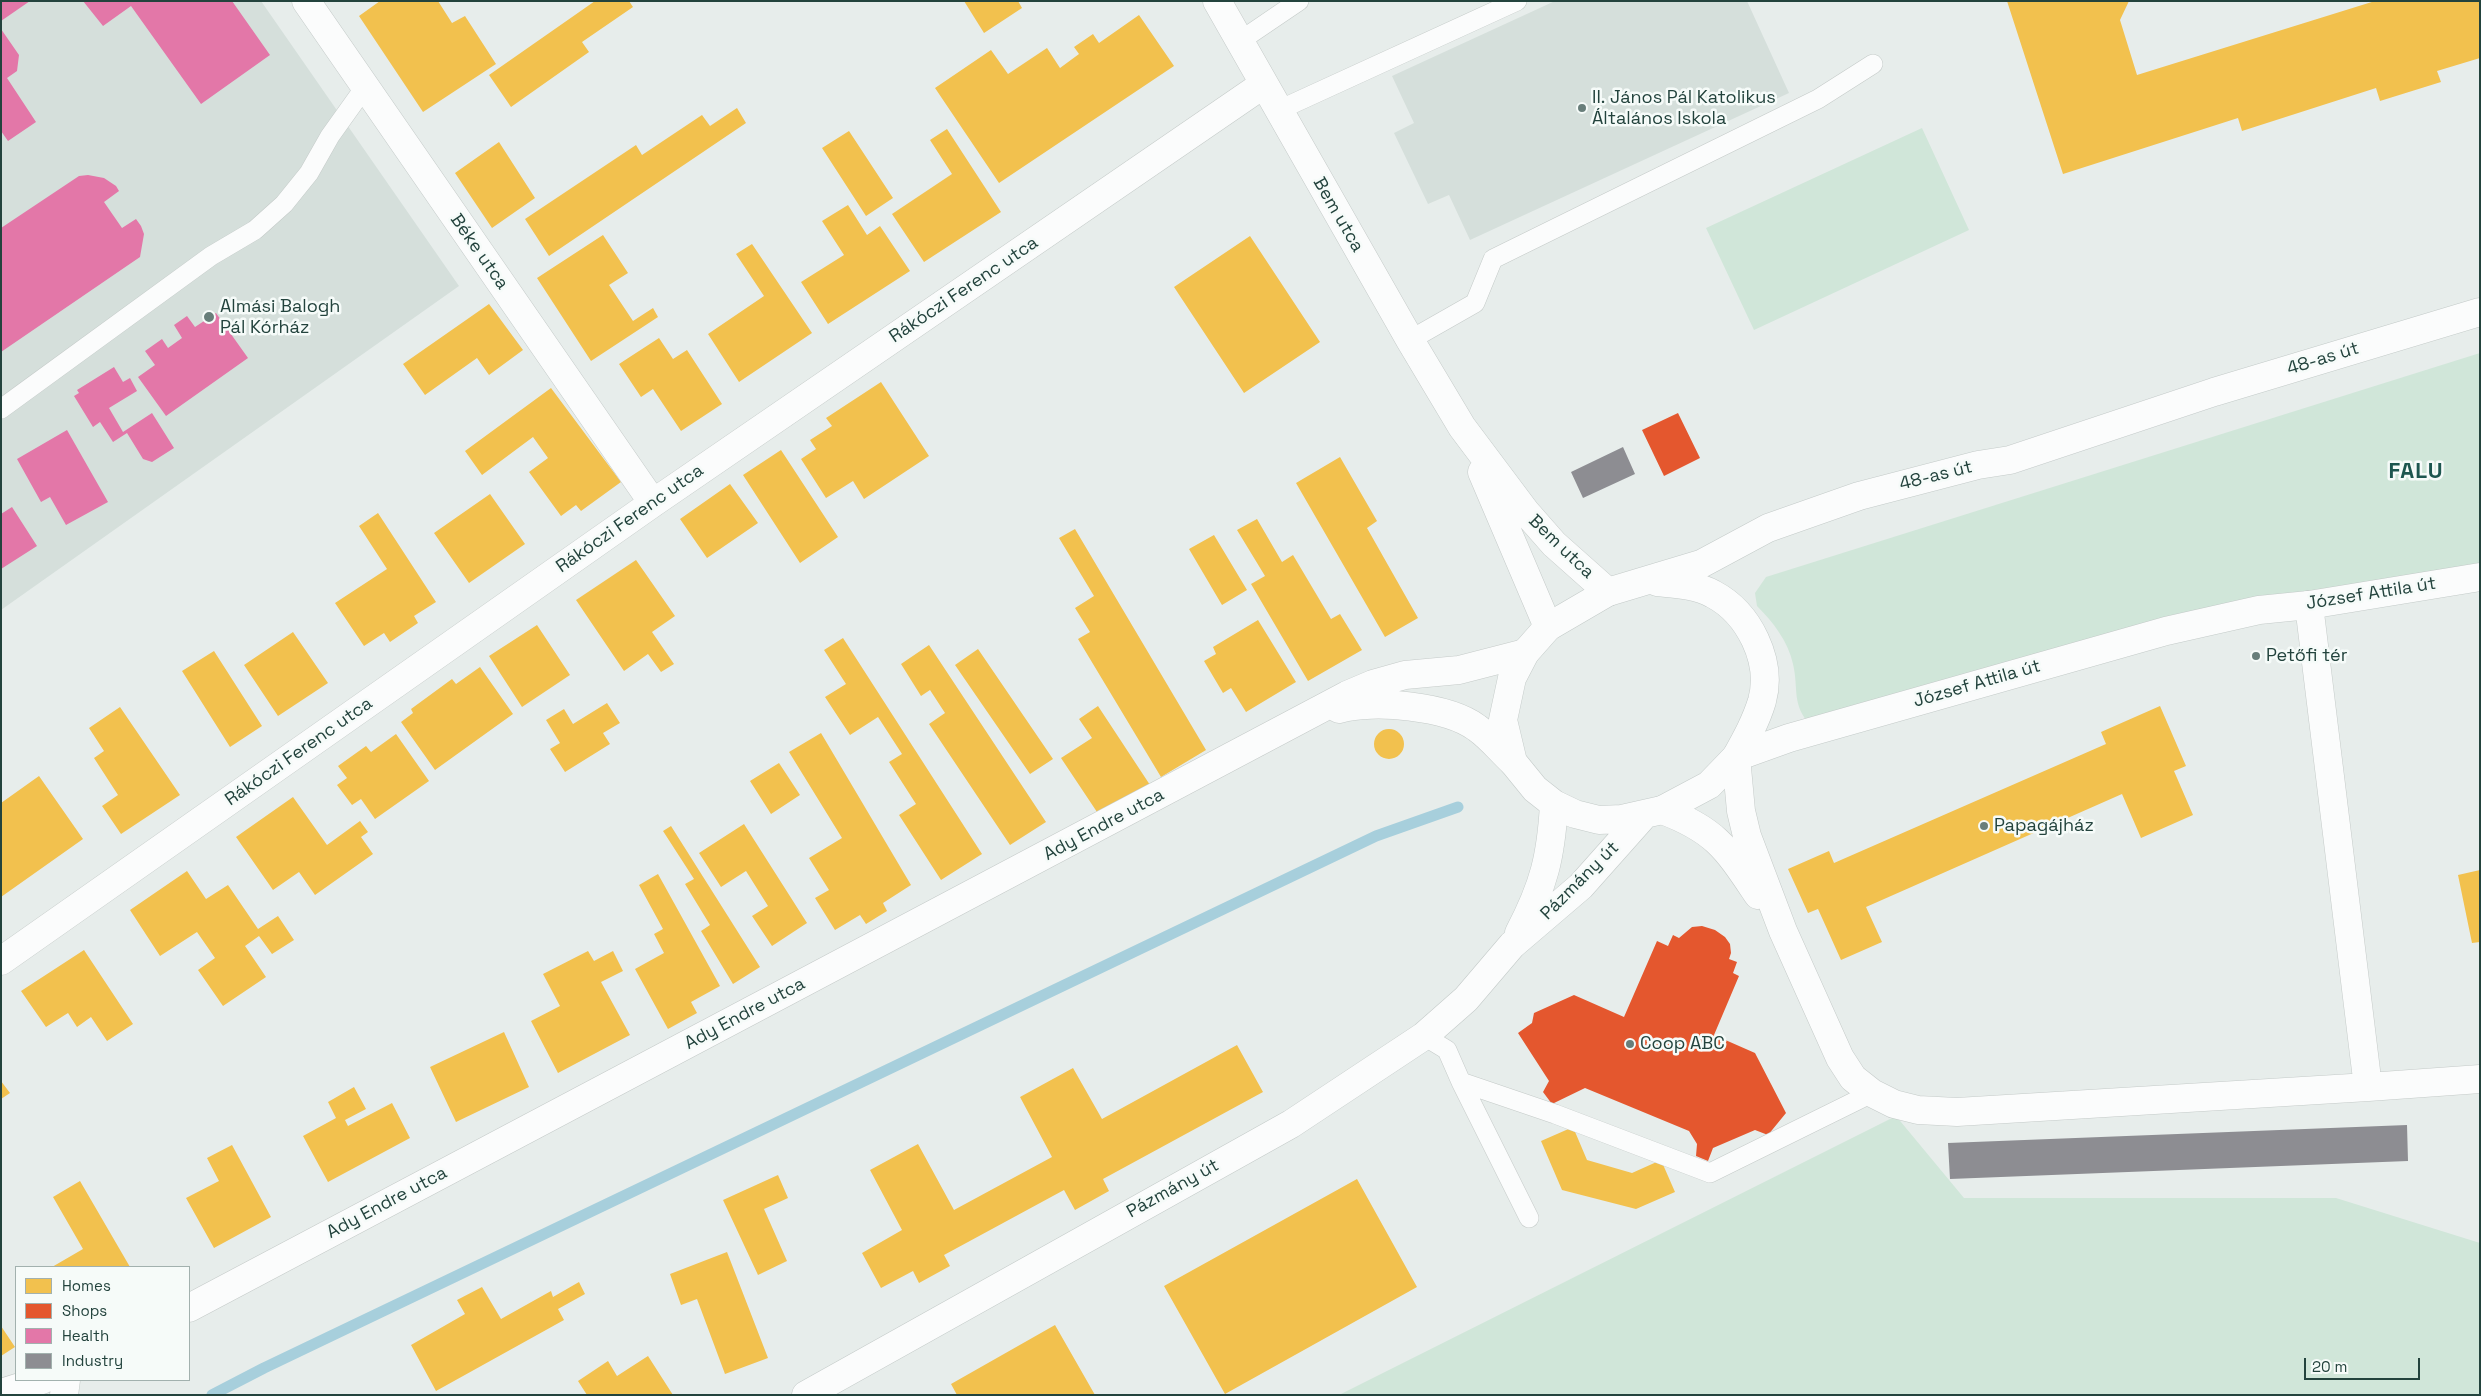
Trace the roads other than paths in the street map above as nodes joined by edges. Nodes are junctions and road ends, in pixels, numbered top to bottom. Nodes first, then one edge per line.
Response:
1 (306, 1) edge
2 (1217, 1) edge
3 (1299, 1) edge
4 (1517, 1) edge
5 (1240, 41) junction
6 (1873, 64) dead end
7 (1264, 84) junction
8 (365, 87) junction
9 (1279, 110) junction
10 (2480, 312) edge
11 (1410, 340) junction
12 (1, 409) edge
13 (1462, 427) junction
14 (653, 503) junction
15 (2480, 577) edge
16 (1651, 581) junction
17 (1608, 592) junction
18 (2309, 605) junction
19 (1548, 627) junction
20 (1525, 653) junction
21 (1302, 721) junction
22 (1736, 757) junction
23 (1513, 762) junction
24 (1554, 804) junction
25 (1653, 812) junction
26 (1783, 931) junction
27 (1512, 945) junction
28 (1, 961) edge
29 (1424, 1036) junction
30 (2480, 1079) edge
31 (1461, 1082) junction
32 (2368, 1087) junction
33 (1872, 1094) junction
34 (1529, 1218) dead end
35 (190, 1307) edge
36 (39, 1381) edge
37 (66, 1381) edge
38 (1, 1393) edge
39 (64, 1395) edge
40 (806, 1395) edge

1 - 8 street, Béke utca
2 - 5 street, Bem utca
3 - 5 lane
4 - 9 lane
5 - 7 street, Bem utca
6 - 11 lane
7 - 9 street, Bem utca
7 - 14 street, Rákóczi Ferenc utca
8 - 12 lane
8 - 14 street, Béke utca
9 - 11 street, Bem utca
10 - 16 street, 48-as út
11 - 13 street, Bem utca
13 - 17 street, Bem utca
13 - 19 street, Bem utca
14 - 28 street, Rákóczi Ferenc utca
15 - 18 street, József Attila út
16 - 17 street, 48-as út
16 - 22 street
17 - 19 street, 48-as út
18 - 22 street, József Attila út
18 - 32 street
19 - 20 street, 48-as út
20 - 21 street, Ady Endre utca
20 - 23 street, 48-as út
21 - 23 street, Ady Endre utca
21 - 35 street, Ady Endre utca
22 - 25 street, József Attila út
22 - 26 street
23 - 24 street, József Attila út
24 - 25 street, József Attila út
24 - 27 street, Pázmány út
25 - 26 street
25 - 27 street, Pázmány út
26 - 33 street
27 - 29 street, Pázmány út
29 - 31 lane
29 - 40 street, Pázmány út
30 - 32 street
31 - 33 lane
31 - 34 lane
32 - 33 street
36 - 38 street
37 - 39 street

